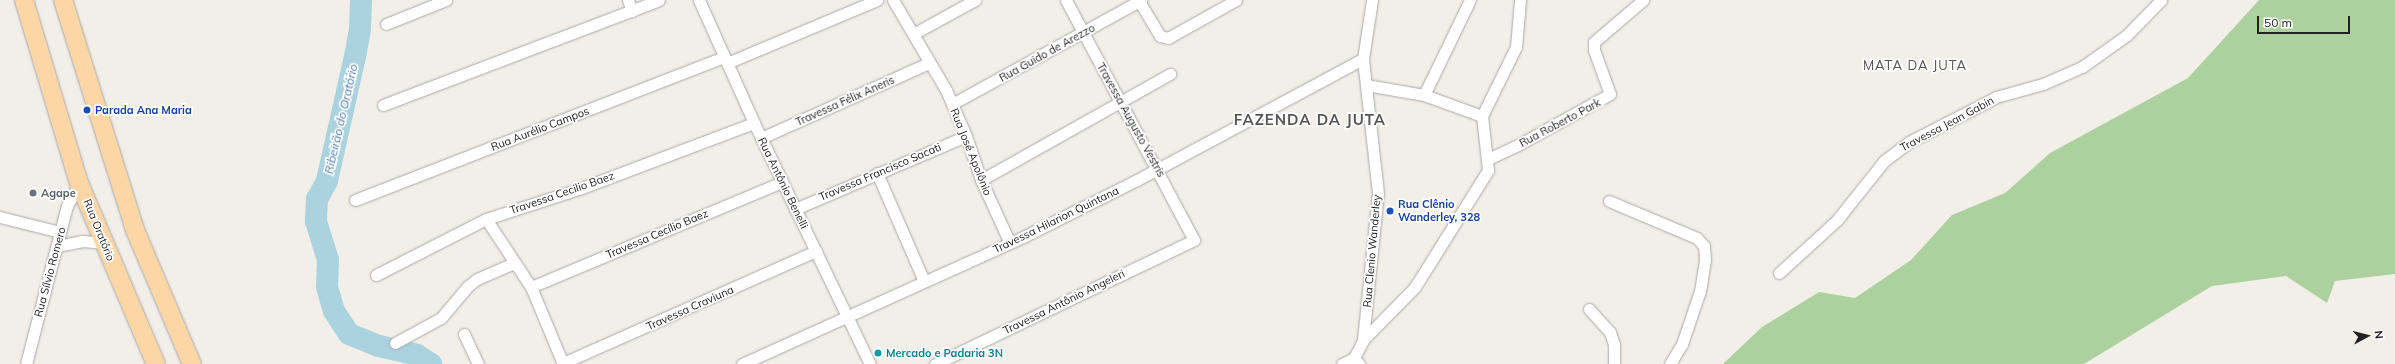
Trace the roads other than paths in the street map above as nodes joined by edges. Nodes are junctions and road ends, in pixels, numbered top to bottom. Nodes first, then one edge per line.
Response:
1 (24, 0) edge
2 (63, 0) edge
3 (446, 0) edge
4 (628, 0) edge
5 (659, 0) edge
6 (699, 0) edge
7 (877, 0) edge
8 (894, 0) edge
9 (975, 0) edge
10 (1066, 0) edge
11 (1236, 0) edge
12 (1372, 0) edge
13 (1470, 0) edge
14 (1520, 0) edge
15 (1642, 0) edge
16 (2161, 0) edge
17 (1140, 1) edge
18 (632, 11) junction
19 (386, 24) dead end
20 (1084, 33) junction
21 (913, 34) junction
22 (1363, 59) junction
23 (726, 60) junction
24 (929, 63) junction
25 (1170, 74) dead end
26 (1366, 85) junction
27 (1424, 95) junction
28 (1121, 102) junction
29 (952, 104) junction
30 (383, 105) dead end
31 (1482, 116) junction
32 (754, 122) junction
33 (966, 136) junction
34 (761, 138) junction
35 (1488, 159) junction
36 (1158, 168) junction
37 (877, 173) junction
38 (981, 180) junction
39 (782, 182) junction
40 (80, 183) junction
41 (355, 200) dead end
42 (1609, 201) dead end
43 (795, 209) junction
44 (0, 217) edge
45 (486, 219) junction
46 (60, 232) junction
47 (1194, 240) joint
48 (103, 243) junction
49 (1010, 243) junction
50 (57, 246) junction
51 (816, 251) junction
52 (514, 263) junction
53 (1779, 273) dead end
54 (376, 274) dead end
55 (924, 281) junction
56 (531, 287) junction
57 (1589, 309) dead end
58 (848, 317) junction
59 (464, 334) dead end
60 (1363, 340) junction
61 (396, 343) dead end
62 (1356, 361) edge
63 (26, 364) edge
64 (156, 364) edge
65 (192, 364) edge
66 (478, 364) edge
67 (563, 364) edge
68 (742, 364) edge
69 (870, 364) edge
70 (934, 364) edge
71 (1342, 364) edge
72 (1614, 364) edge
73 (1670, 364) edge

1 - 40 main road, Rua Oratório
2 - 65 main road
3 - 19 street
4 - 18 street
5 - 18 street
6 - 23 street, Rua Antônio Benelli
7 - 23 street, Rua Aurélio Campos
8 - 21 street, Rua José Apolônio
9 - 21 street
10 - 20 street, Travessa Augusto Vestris
11 - 17 street
12 - 22 street, Rua Clenio Wanderley
13 - 27 street
14 - 31 street
15 - 35 street, Rua Roberto Park
16 - 53 street, Travessa Jean Gabin
17 - 20 street, Rua Guido de Arezzo
18 - 30 street
20 - 28 street, Travessa Augusto Vestris
20 - 29 street, Rua Guido de Arezzo
21 - 24 street, Rua José Apolônio
22 - 26 street, Rua Clenio Wanderley
22 - 36 street, Travessa Hilarion Quintana
23 - 32 street, Rua Antônio Benelli
23 - 41 street, Rua Aurélio Campos
24 - 29 street, Rua José Apolônio
24 - 34 street, Travessa Félix Aneris
25 - 28 street
26 - 27 street
26 - 60 street, Rua Clenio Wanderley
27 - 31 street
28 - 36 street, Travessa Augusto Vestris
28 - 38 street
29 - 33 street, Rua José Apolônio
31 - 35 street
32 - 34 street, Rua Antônio Benelli
32 - 45 street, Travessa Cecilio Baez
33 - 37 street, Travessa Francisco Sacati
33 - 38 street, Rua José Apolônio
34 - 39 street, Rua Antônio Benelli
35 - 60 street
36 - 47 street, Travessa Augusto Vestris
36 - 49 street, Travessa Hilarion Quintana
37 - 43 street, Travessa Francisco Sacati
37 - 55 street
38 - 49 street, Rua José Apolônio
39 - 43 street, Rua Antônio Benelli
39 - 56 street, Travessa Cecílio Baez
40 - 46 street, Rua Sílvio Romero
40 - 48 main road, Rua Oratório
42 - 73 street
43 - 51 street, Rua Antônio Benelli
44 - 46 street
45 - 52 street
45 - 54 street, Travessa Cecilio Baez
46 - 50 street, Rua Sílvio Romero
47 - 70 street, Travessa Antônio Angeleri
48 - 50 street
48 - 64 main road, Rua Oratório
49 - 55 street, Travessa Hilarion Quintana
50 - 63 street, Rua Sílvio Romero
51 - 58 street, Rua Antônio Benelli
51 - 67 street, Travessa Craviuna
52 - 56 street
52 - 61 street
55 - 58 street, Travessa Hilarion Quintana
56 - 67 street
57 - 72 street
58 - 68 street, Travessa Hilarion Quintana
58 - 69 street, Rua Antônio Benelli
59 - 66 street
60 - 62 street, Rua Clenio Wanderley
62 - 71 street

